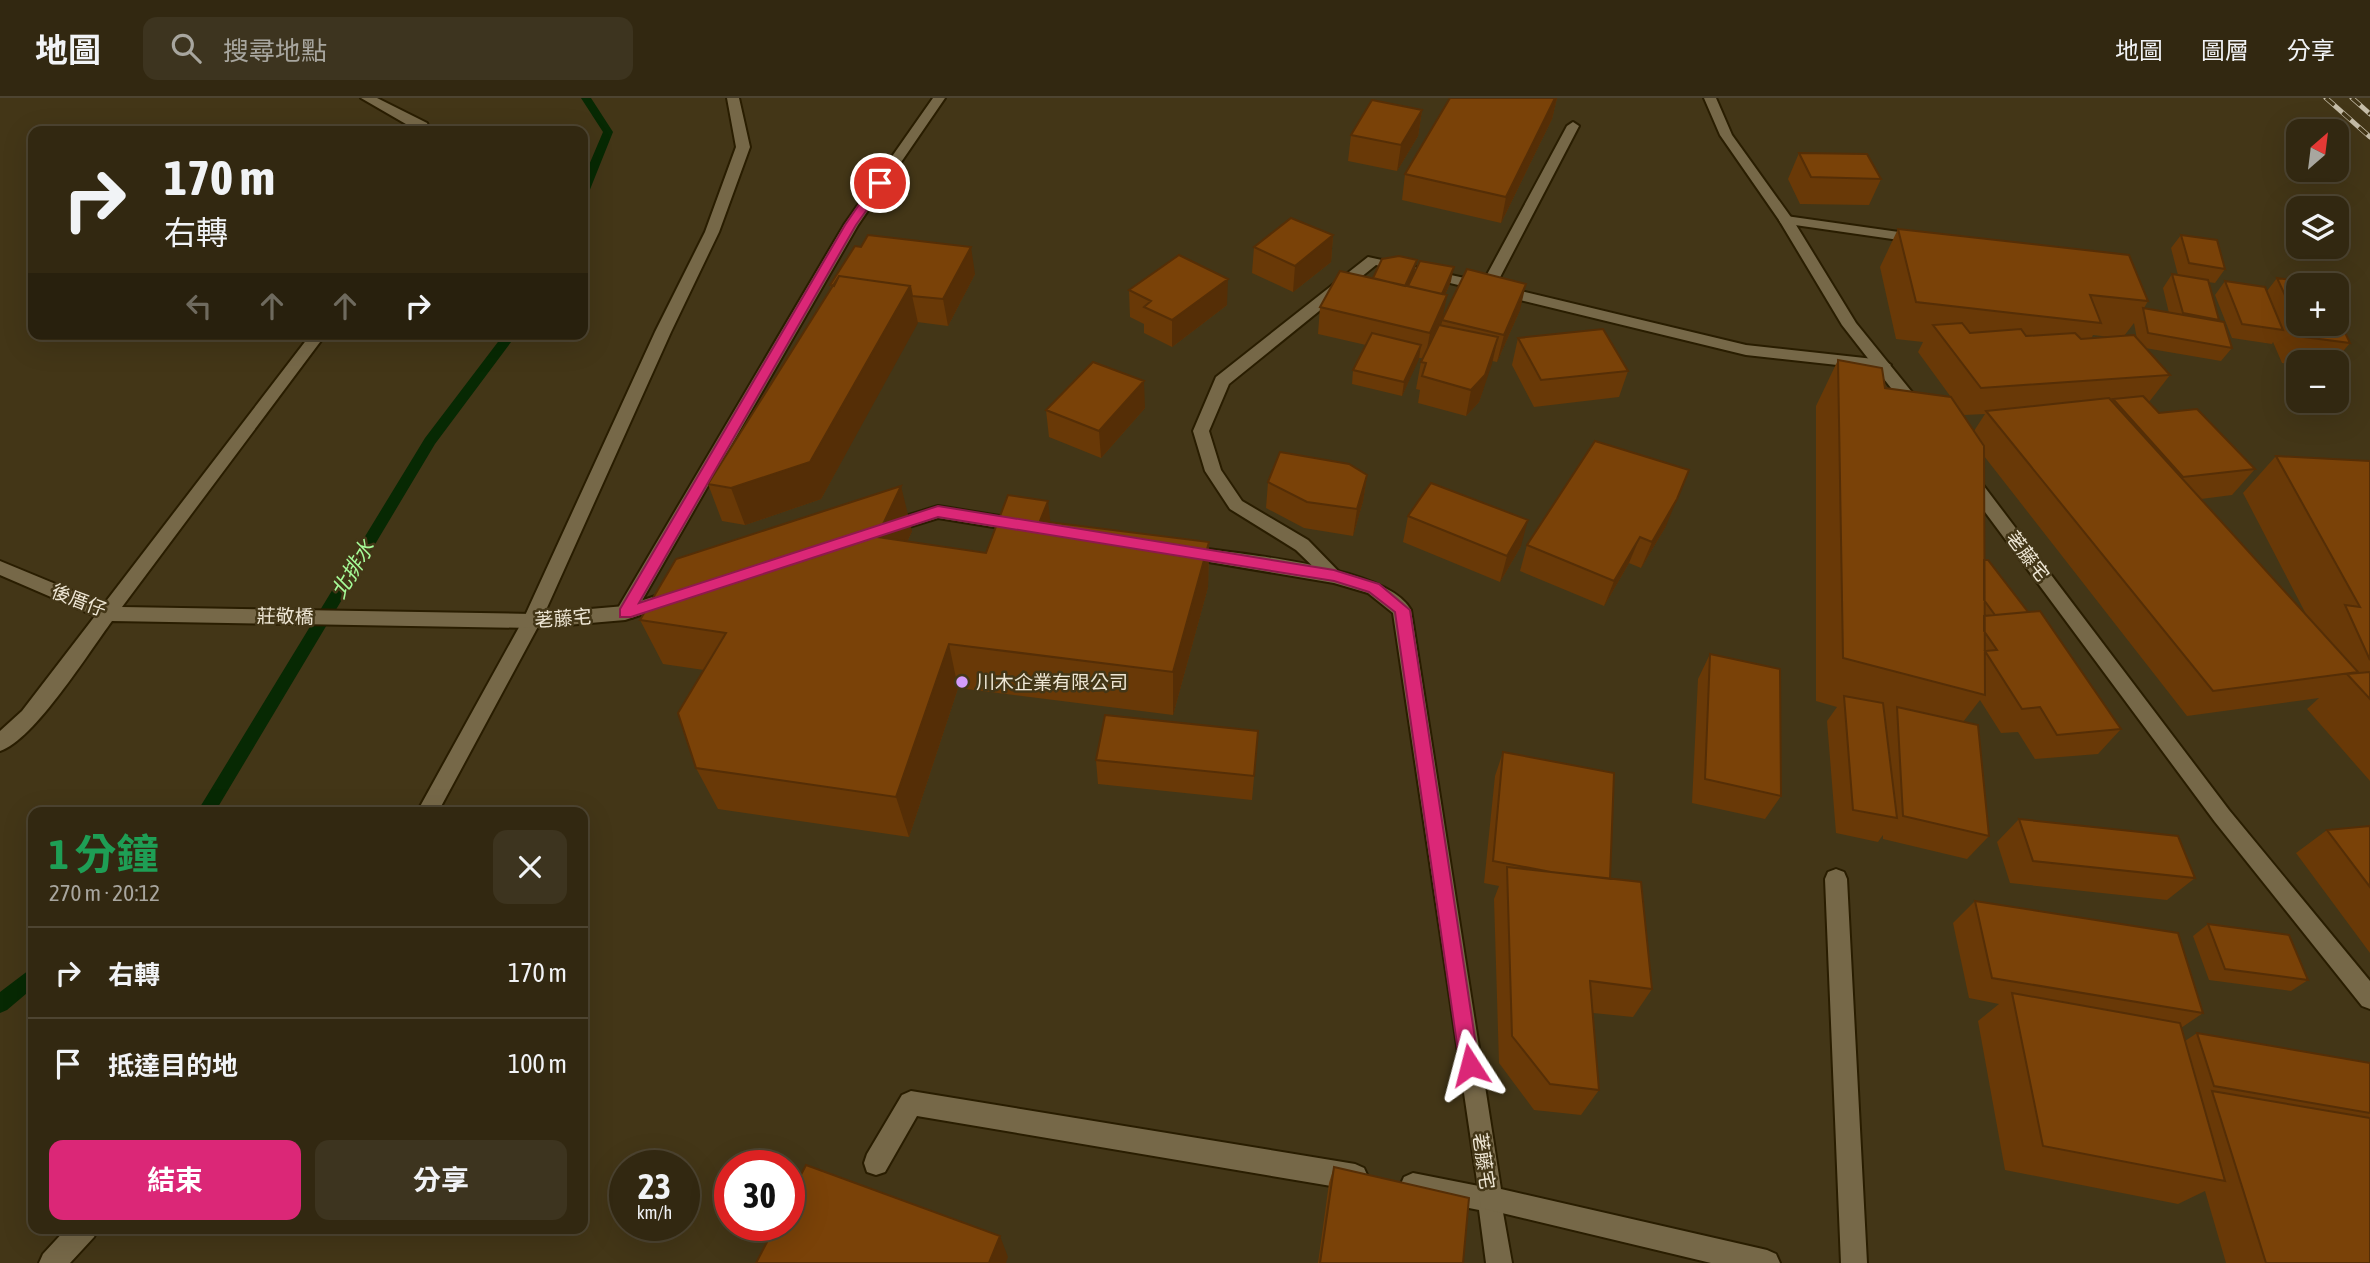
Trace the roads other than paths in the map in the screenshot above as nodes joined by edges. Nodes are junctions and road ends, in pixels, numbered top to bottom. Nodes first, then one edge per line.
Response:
1 (367, 98) edge
2 (733, 98) edge
3 (939, 98) edge
4 (1710, 98) edge
5 (422, 126) edge
6 (1573, 126) dead end
7 (1786, 220) junction
8 (1936, 242) edge
9 (1488, 286) junction
10 (314, 340) edge
11 (1883, 365) junction
12 (1932, 429) edge
13 (1956, 461) edge
14 (1047, 529) edge
15 (873, 533) edge
16 (1170, 549) edge
17 (0, 568) edge
18 (1334, 576) junction
19 (690, 592) edge
20 (162, 612) joint
21 (625, 613) junction
22 (109, 614) junction
23 (492, 621) joint
24 (532, 621) junction
25 (0, 743) edge
26 (430, 807) edge
27 (1836, 879) dead end
28 (2370, 998) edge
29 (876, 1163) dead end
30 (1489, 1199) junction
31 (79, 1234) edge
32 (52, 1263) edge
33 (1499, 1263) edge
34 (1767, 1263) edge
35 (1854, 1263) edge

1 - 5 street
2 - 24 street
3 - 21 street
4 - 7 street
6 - 9 street
7 - 8 street
7 - 11 street
9 - 11 street
9 - 18 street
10 - 22 street
11 - 12 street
13 - 28 street, 荖藤宅
14 - 15 street
16 - 18 street, 荖藤宅
17 - 22 street, 後厝仔
18 - 30 street, 荖藤宅
19 - 21 street, 荖藤宅
20 - 22 street, 後厝仔
20 - 23 street, 莊敬橋
21 - 24 street, 荖藤宅
22 - 25 street
23 - 24 street, 荖藤宅
24 - 26 street
27 - 35 street
29 - 30 street
30 - 33 street
30 - 34 street, 荖藤宅
31 - 32 street

